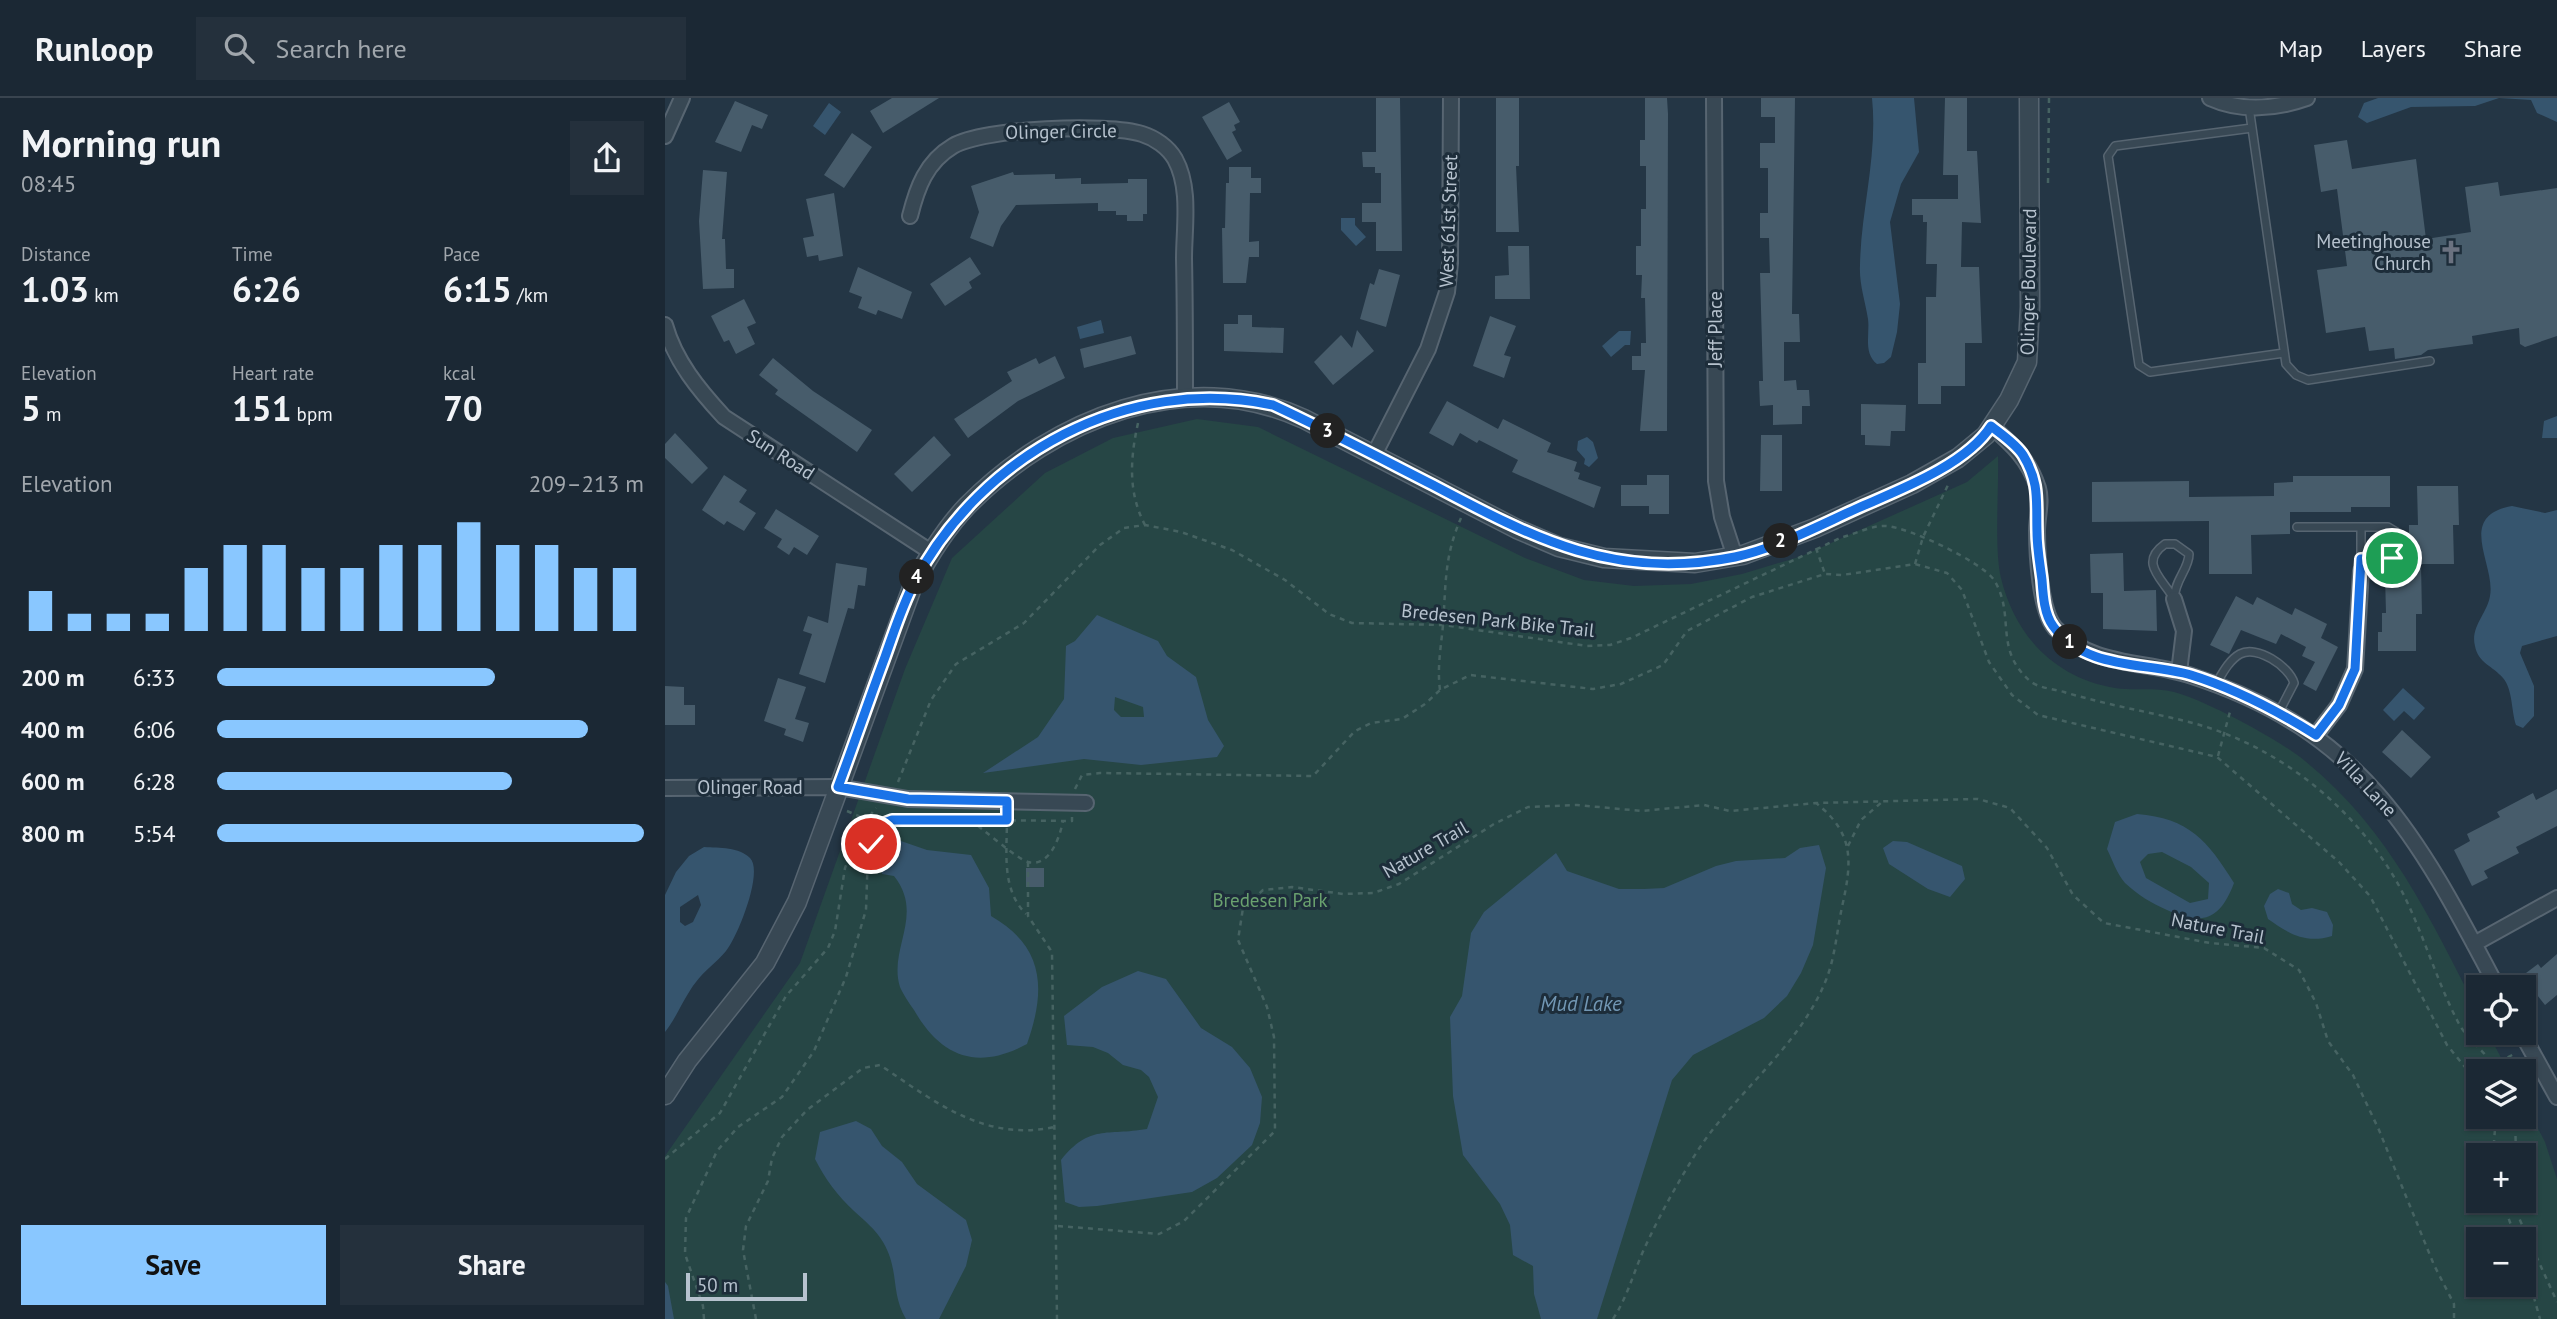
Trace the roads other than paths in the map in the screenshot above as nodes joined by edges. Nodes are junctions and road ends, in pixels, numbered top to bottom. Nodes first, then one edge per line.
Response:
1 (682, 98) edge
2 (1451, 98) edge
3 (1714, 98) edge
4 (2029, 98) edge
5 (2210, 98) edge
6 (2307, 98) edge
7 (2249, 107) junction
8 (2252, 128) junction
9 (665, 136) edge
10 (910, 216) dead end
11 (665, 325) edge
12 (2284, 353) junction
13 (2430, 361) dead end
14 (1185, 397) junction
15 (1991, 426) junction
16 (1374, 454) junction
17 (2297, 527) dead end
18 (2361, 527) junction
19 (931, 552) junction
20 (1735, 557) junction
21 (2361, 565) junction
22 (2174, 599) junction
23 (2179, 672) junction
24 (2216, 684) junction
25 (2279, 712) junction
26 (2316, 735) junction
27 (838, 787) junction
28 (665, 788) edge
29 (1086, 803) dead end
30 (2557, 898) edge
31 (2474, 944) junction
32 (2491, 975) edge
33 (2528, 1045) edge
34 (665, 1095) edge
35 (2555, 1095) edge

1 - 9 street
2 - 16 street, West 61st Street
3 - 20 street, Jeff Place
4 - 15 street, Olinger Boulevard
5 - 7 street
6 - 7 street
7 - 8 lane
8 - 12 lane
8 - 12 lane
10 - 14 street, Olinger Circle
11 - 19 street, Sun Road
12 - 13 lane
14 - 16 street, Olinger Boulevard
14 - 19 street, Olinger Boulevard
15 - 20 street, Olinger Boulevard
15 - 23 street, Villa Lane
16 - 20 street, Olinger Boulevard
17 - 18 lane
18 - 21 lane
18 - 21 lane
19 - 27 street, Olinger Boulevard
21 - 26 street
22 - 22 lane
22 - 23 street
23 - 24 street, Villa Lane
24 - 25 street, Villa Lane
24 - 25 lane
25 - 26 street, Villa Lane
26 - 31 street, Villa Lane
27 - 28 street, Olinger Road
27 - 29 street, Olinger Road
27 - 34 street, Olinger Boulevard
30 - 31 street
31 - 32 street, Villa Lane
33 - 35 street

